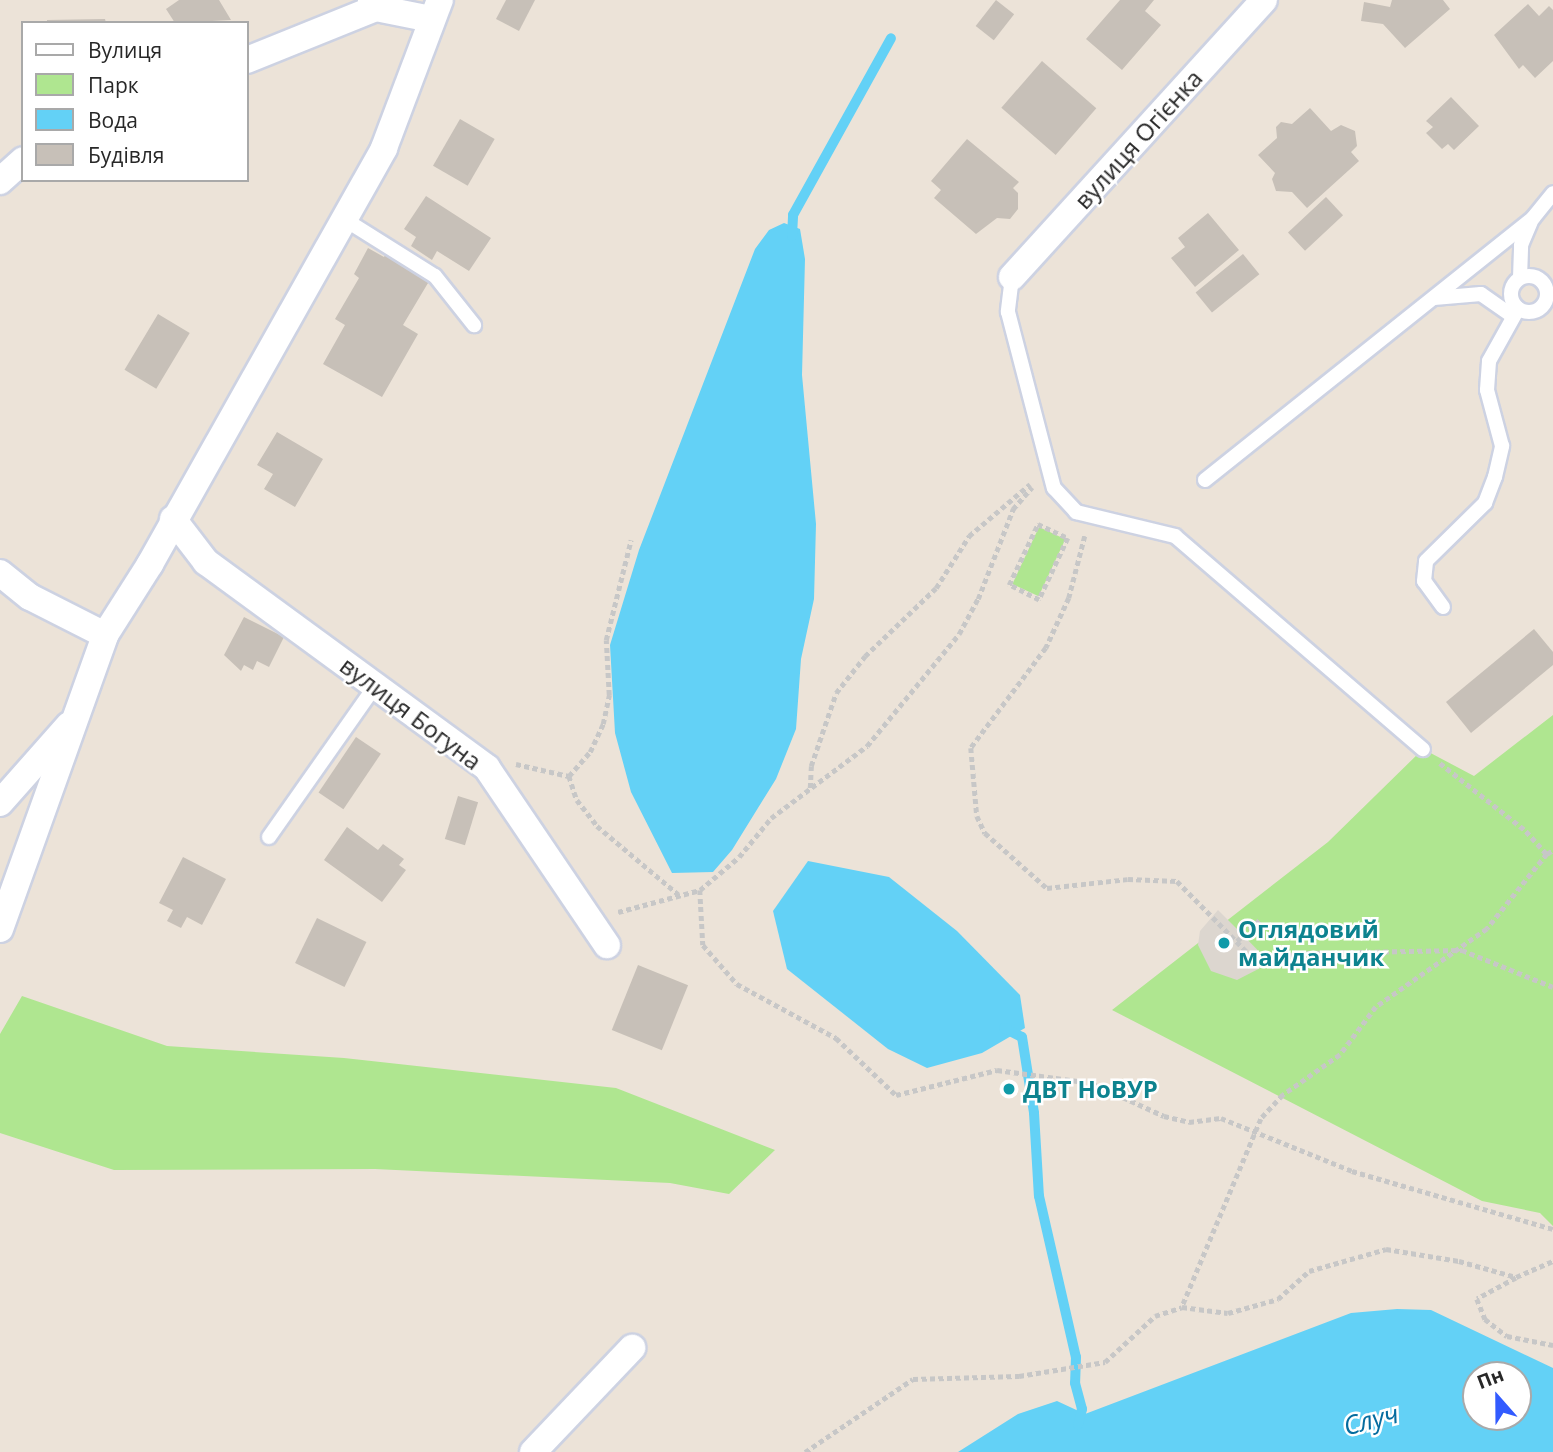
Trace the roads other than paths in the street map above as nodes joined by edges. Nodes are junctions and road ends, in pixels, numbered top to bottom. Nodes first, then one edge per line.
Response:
1 (1264, 0) edge
2 (374, 4) edge
3 (436, 9) edge
4 (248, 60) edge
5 (21, 162) edge
6 (0, 181) edge
7 (1553, 194) edge
8 (1533, 218) junction
9 (344, 219) junction
10 (1012, 277) joint
11 (1520, 278) junction
12 (1433, 298) junction
13 (1549, 308) edge
14 (1516, 312) junction
15 (474, 325) dead end
16 (1205, 480) dead end
17 (173, 519) junction
18 (0, 573) edge
19 (1443, 607) dead end
20 (105, 635) junction
21 (375, 686) junction
22 (77, 716) junction
23 (1423, 749) road end
24 (0, 803) edge
25 (269, 837) dead end
26 (0, 929) edge
27 (607, 945) dead end
28 (632, 1348) dead end
29 (533, 1452) edge

1 - 10 street, вулиця Огієнка
2 - 3 street
2 - 4 street
3 - 9 street
5 - 6 street
7 - 8 lane
8 - 11 lane
8 - 12 lane
9 - 15 lane
9 - 17 street
10 - 23 lane
11 - 13 lane
11 - 14 lane
12 - 14 lane
12 - 16 lane
13 - 14 lane
14 - 19 lane
17 - 20 street
17 - 21 street, вулиця Богуна
18 - 20 street
20 - 22 street
21 - 25 lane
21 - 27 street, вулиця Богуна
22 - 24 street
22 - 26 street
28 - 29 street

